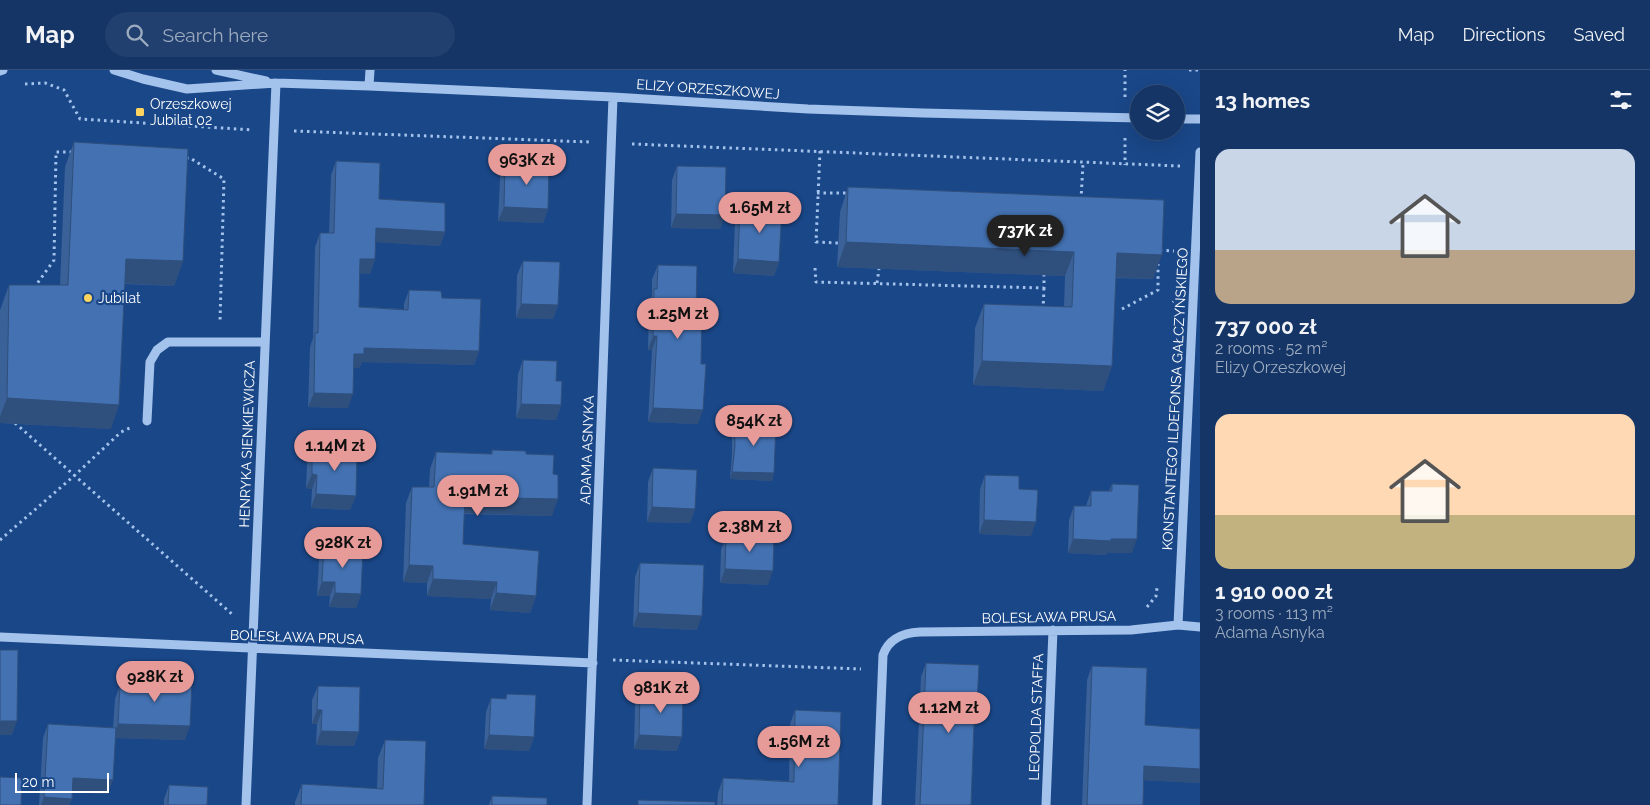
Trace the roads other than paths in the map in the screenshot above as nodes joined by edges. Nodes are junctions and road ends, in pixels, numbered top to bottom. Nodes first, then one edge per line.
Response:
1 (114, 70) edge
2 (216, 70) edge
3 (370, 70) edge
4 (276, 83) junction
5 (369, 86) junction
6 (613, 97) junction
7 (1130, 118) edge
8 (1185, 119) edge
9 (1200, 119) edge
10 (1200, 152) edge
11 (265, 342) junction
12 (147, 421) road end
13 (1178, 625) junction
14 (1200, 627) edge
15 (1053, 630) junction
16 (0, 637) edge
17 (252, 649) junction
18 (593, 663) junction
19 (246, 805) edge
20 (587, 805) edge
21 (876, 805) edge
22 (1046, 805) edge

1 - 4 street, ELIZY ORZESZKOWEJ
2 - 4 street, ELIZY ORZESZKOWEJ
3 - 5 street
4 - 5 street, ELIZY ORZESZKOWEJ
4 - 11 street, HENRYKA SIENKIEWICZA
5 - 6 street, ELIZY ORZESZKOWEJ
6 - 7 street, ELIZY ORZESZKOWEJ
6 - 18 street, ADAMA ASNYKA
8 - 9 street
10 - 13 street, KONSTANTEGO ILDEFONSA GAŁCZYŃSKIEGO
11 - 12 street
11 - 17 street, HENRYKA SIENKIEWICZA
13 - 14 street
13 - 15 street, BOLESŁAWA PRUSA
15 - 21 street, BOLESŁAWA PRUSA
15 - 22 street, LEOPOLDA STAFFA
16 - 17 street, BOLESŁAWA PRUSA
17 - 18 street, BOLESŁAWA PRUSA
17 - 19 street, HENRYKA SIENKIEWICZA
18 - 20 street, ADAMA ASNYKA

